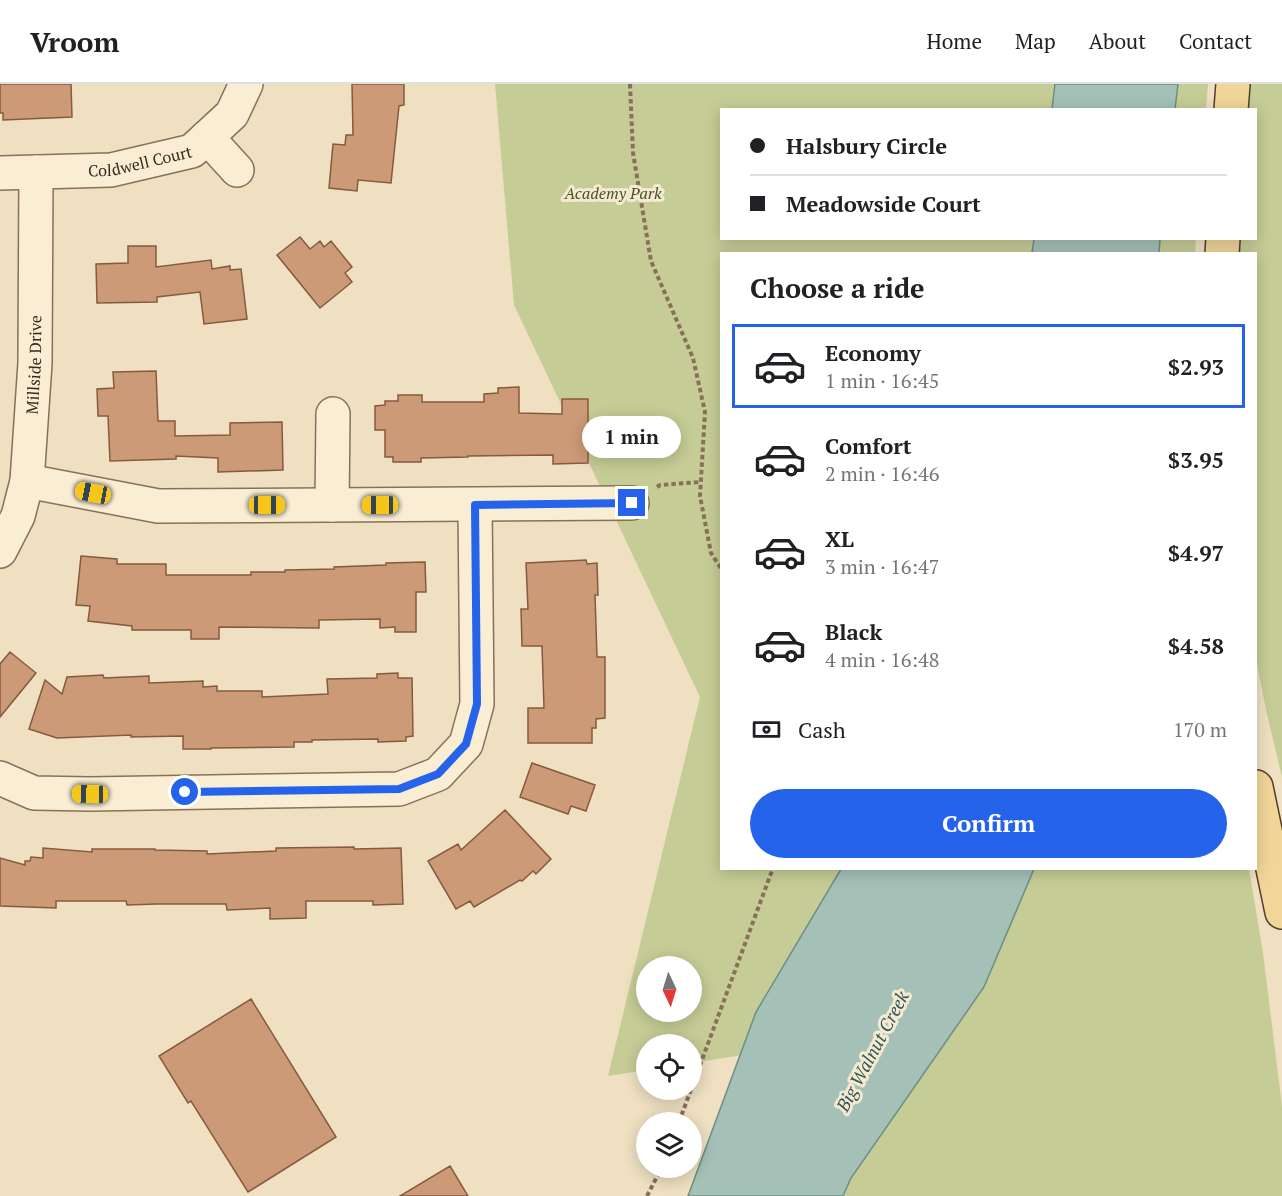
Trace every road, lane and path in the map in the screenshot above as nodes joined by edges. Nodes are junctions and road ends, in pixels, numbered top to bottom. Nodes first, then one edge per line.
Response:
1 (246, 84) edge
2 (630, 84) edge
3 (1233, 84) edge
4 (1231, 108) edge
5 (207, 137) junction
6 (237, 170) dead end
7 (36, 172) junction
8 (0, 173) edge
9 (333, 414) dead end
10 (27, 481) junction
11 (700, 482) junction
12 (632, 503) joint
13 (332, 505) junction
14 (475, 505) junction
15 (0, 551) edge
16 (720, 567) edge
17 (0, 778) edge
18 (1257, 792) edge
19 (772, 870) edge
20 (1282, 912) edge
21 (684, 1112) edge
22 (656, 1178) edge
23 (647, 1196) edge

1 - 5 street, Coldwell Court
2 - 11 path
3 - 4 main road
5 - 6 street
5 - 7 street, Coldwell Court
7 - 8 street, Coldwell Court
7 - 10 street, Millside Drive
9 - 13 street
10 - 13 street
10 - 15 street, Millside Drive
11 - 12 path
11 - 16 path
12 - 14 street
13 - 14 street
14 - 17 street
18 - 20 main road
19 - 21 path
22 - 23 path

